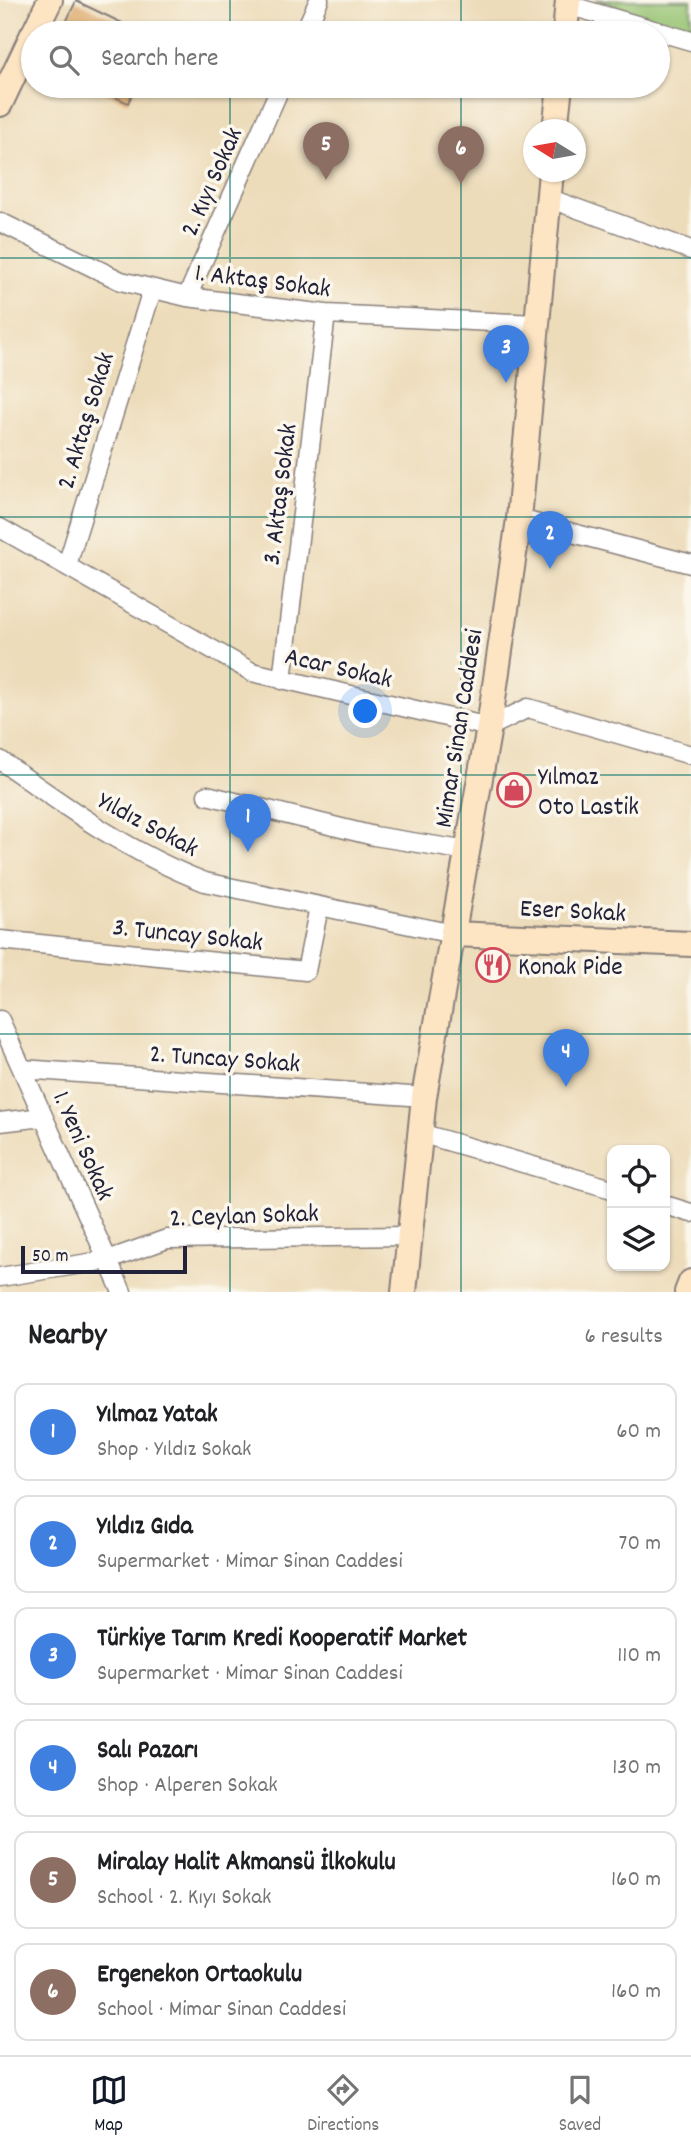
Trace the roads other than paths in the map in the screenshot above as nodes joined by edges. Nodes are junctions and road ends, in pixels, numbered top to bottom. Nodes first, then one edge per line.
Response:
1 (50, 0) edge
2 (319, 0) edge
3 (568, 3) edge
4 (40, 21) edge
5 (309, 21) edge
6 (566, 21) edge
7 (626, 21) edge
8 (670, 35) edge
9 (691, 41) edge
10 (21, 61) edge
11 (276, 98) edge
12 (559, 98) edge
13 (0, 104) edge
14 (556, 119) edge
15 (550, 182) edge
16 (548, 198) junction
17 (0, 222) edge
18 (691, 250) edge
19 (152, 290) junction
20 (187, 297) junction
21 (326, 314) junction
22 (536, 324) junction
23 (519, 519) junction
24 (0, 528) edge
25 (691, 564) edge
26 (67, 565) junction
27 (282, 680) junction
28 (489, 727) junction
29 (691, 755) edge
30 (0, 760) edge
31 (207, 795) dead end
32 (468, 851) junction
33 (319, 907) junction
34 (453, 934) junction
35 (0, 940) edge
36 (691, 944) edge
37 (0, 1020) edge
38 (22, 1069) junction
39 (424, 1097) junction
40 (43, 1117) junction
41 (0, 1122) edge
42 (420, 1133) junction
43 (607, 1188) edge
44 (670, 1207) edge
45 (691, 1213) edge
46 (409, 1236) junction
47 (108, 1260) junction
48 (0, 1277) edge
49 (691, 1282) edge
50 (122, 1292) edge
51 (404, 1292) edge
52 (687, 1292) edge

1 - 4 street
2 - 5 street
3 - 6 street
3 - 7 street
8 - 9 street
10 - 13 street
11 - 20 street, 2. Kıyı Sokak
12 - 14 street
15 - 16 street, Mimar Sinan Caddesi
16 - 18 street
16 - 22 street, Mimar Sinan Caddesi
17 - 19 street, 1. Aktaş Sokak
19 - 20 street, 1. Aktaş Sokak
19 - 26 street, 2. Aktaş Sokak
20 - 21 street, 1. Aktaş Sokak
21 - 22 street, 1. Aktaş Sokak
21 - 27 street, 3. Aktaş Sokak
22 - 23 street, Mimar Sinan Caddesi
23 - 25 street
23 - 28 street, Mimar Sinan Caddesi
24 - 26 street, Acar Sokak
26 - 27 street, Acar Sokak
27 - 28 street, Acar Sokak
28 - 29 street
28 - 32 street, Mimar Sinan Caddesi
30 - 33 street, Yıldız Sokak
31 - 32 street
32 - 34 street, Mimar Sinan Caddesi
33 - 34 street, Yıldız Sokak
33 - 35 street, 3. Tuncay Sokak
34 - 36 street, Eser Sokak
34 - 39 street, Mimar Sinan Caddesi
37 - 38 street, 1. Yeni Sokak
38 - 39 street, 2. Tuncay Sokak
38 - 40 street, 1. Yeni Sokak
39 - 42 street, Mimar Sinan Caddesi
40 - 41 street
40 - 47 street, 1. Yeni Sokak
42 - 43 street
42 - 46 street, Mimar Sinan Caddesi
44 - 45 street
46 - 47 street, 2. Ceylan Sokak
46 - 51 street, Mimar Sinan Caddesi
47 - 48 street, 2. Ceylan Sokak
47 - 50 street, 1. Yeni Sokak
49 - 52 street

